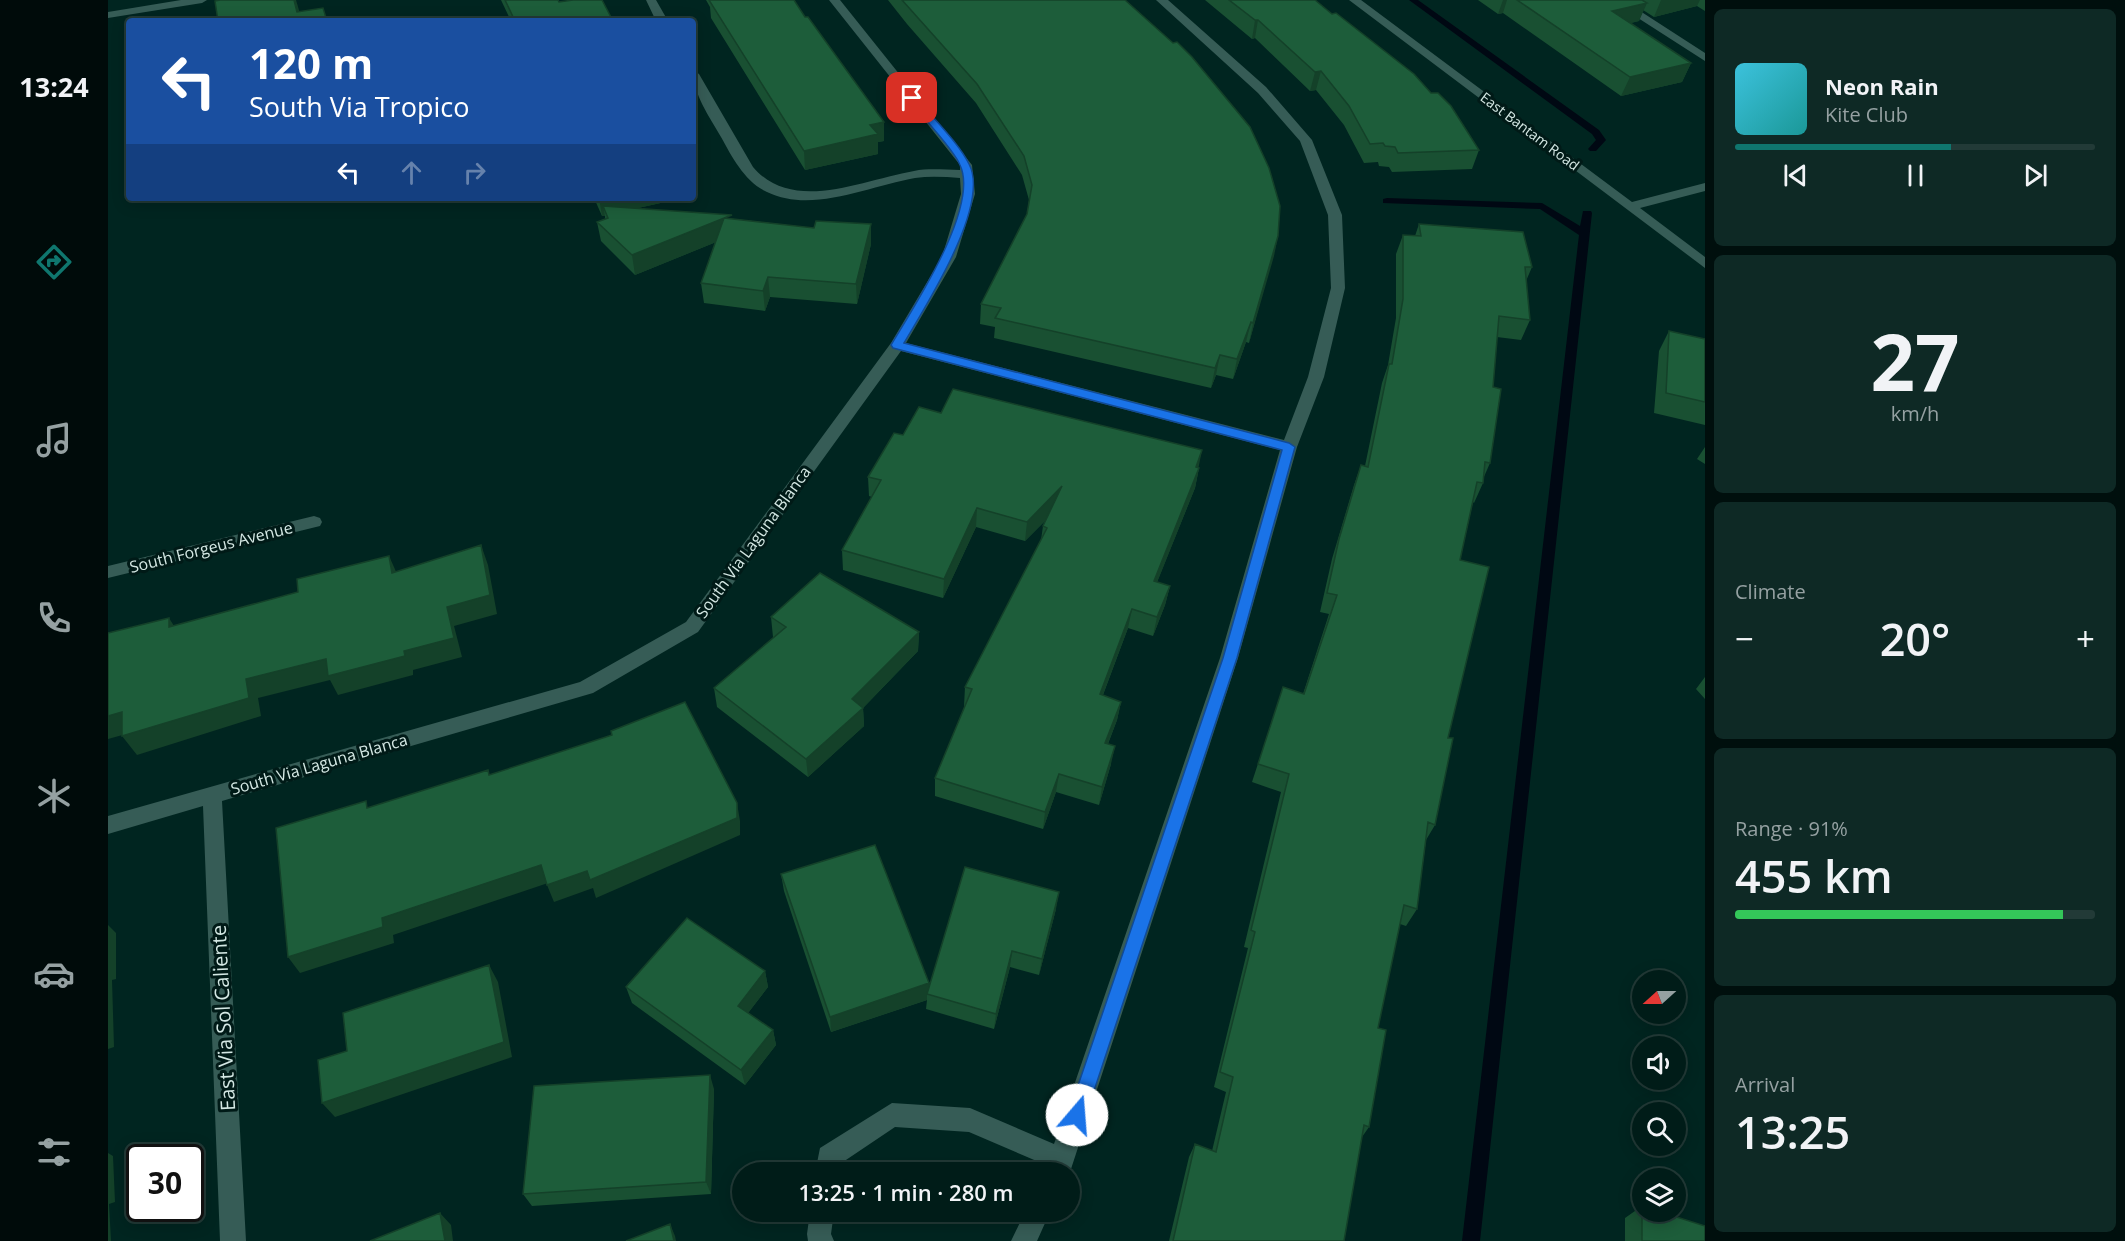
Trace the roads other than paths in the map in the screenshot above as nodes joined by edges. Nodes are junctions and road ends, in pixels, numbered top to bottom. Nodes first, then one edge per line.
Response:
1 (202, 0) edge
2 (651, 0) edge
3 (834, 0) edge
4 (1161, 0) edge
5 (1354, 0) edge
6 (1615, 0) edge
7 (108, 15) edge
8 (660, 18) edge
9 (1705, 44) edge
10 (1690, 47) junction
11 (1705, 58) edge
12 (696, 80) edge
13 (967, 174) junction
14 (1705, 187) edge
15 (1630, 207) junction
16 (1705, 264) edge
17 (897, 345) junction
18 (1289, 447) junction
19 (314, 522) dead end
20 (108, 572) edge
21 (212, 794) junction
22 (108, 825) edge
23 (828, 1162) edge
24 (1050, 1162) edge
25 (1061, 1162) edge
26 (821, 1222) edge
27 (1033, 1222) edge
28 (233, 1241) edge
29 (821, 1241) edge
30 (1024, 1241) edge

1 - 7 street
2 - 8 street
3 - 13 street
4 - 18 street
5 - 15 street, East Bantam Road
6 - 10 street
9 - 10 street
10 - 11 street
12 - 13 street
13 - 17 street, South Via Laguna Blanca
14 - 15 street
15 - 16 street, East Bantam Road
17 - 18 street
17 - 21 street, South Via Laguna Blanca
18 - 25 street
19 - 20 street, South Forgeus Avenue
21 - 22 street, South Via Laguna Blanca
21 - 28 street, East Via Sol Caliente
23 - 24 street
26 - 29 street
27 - 30 street

